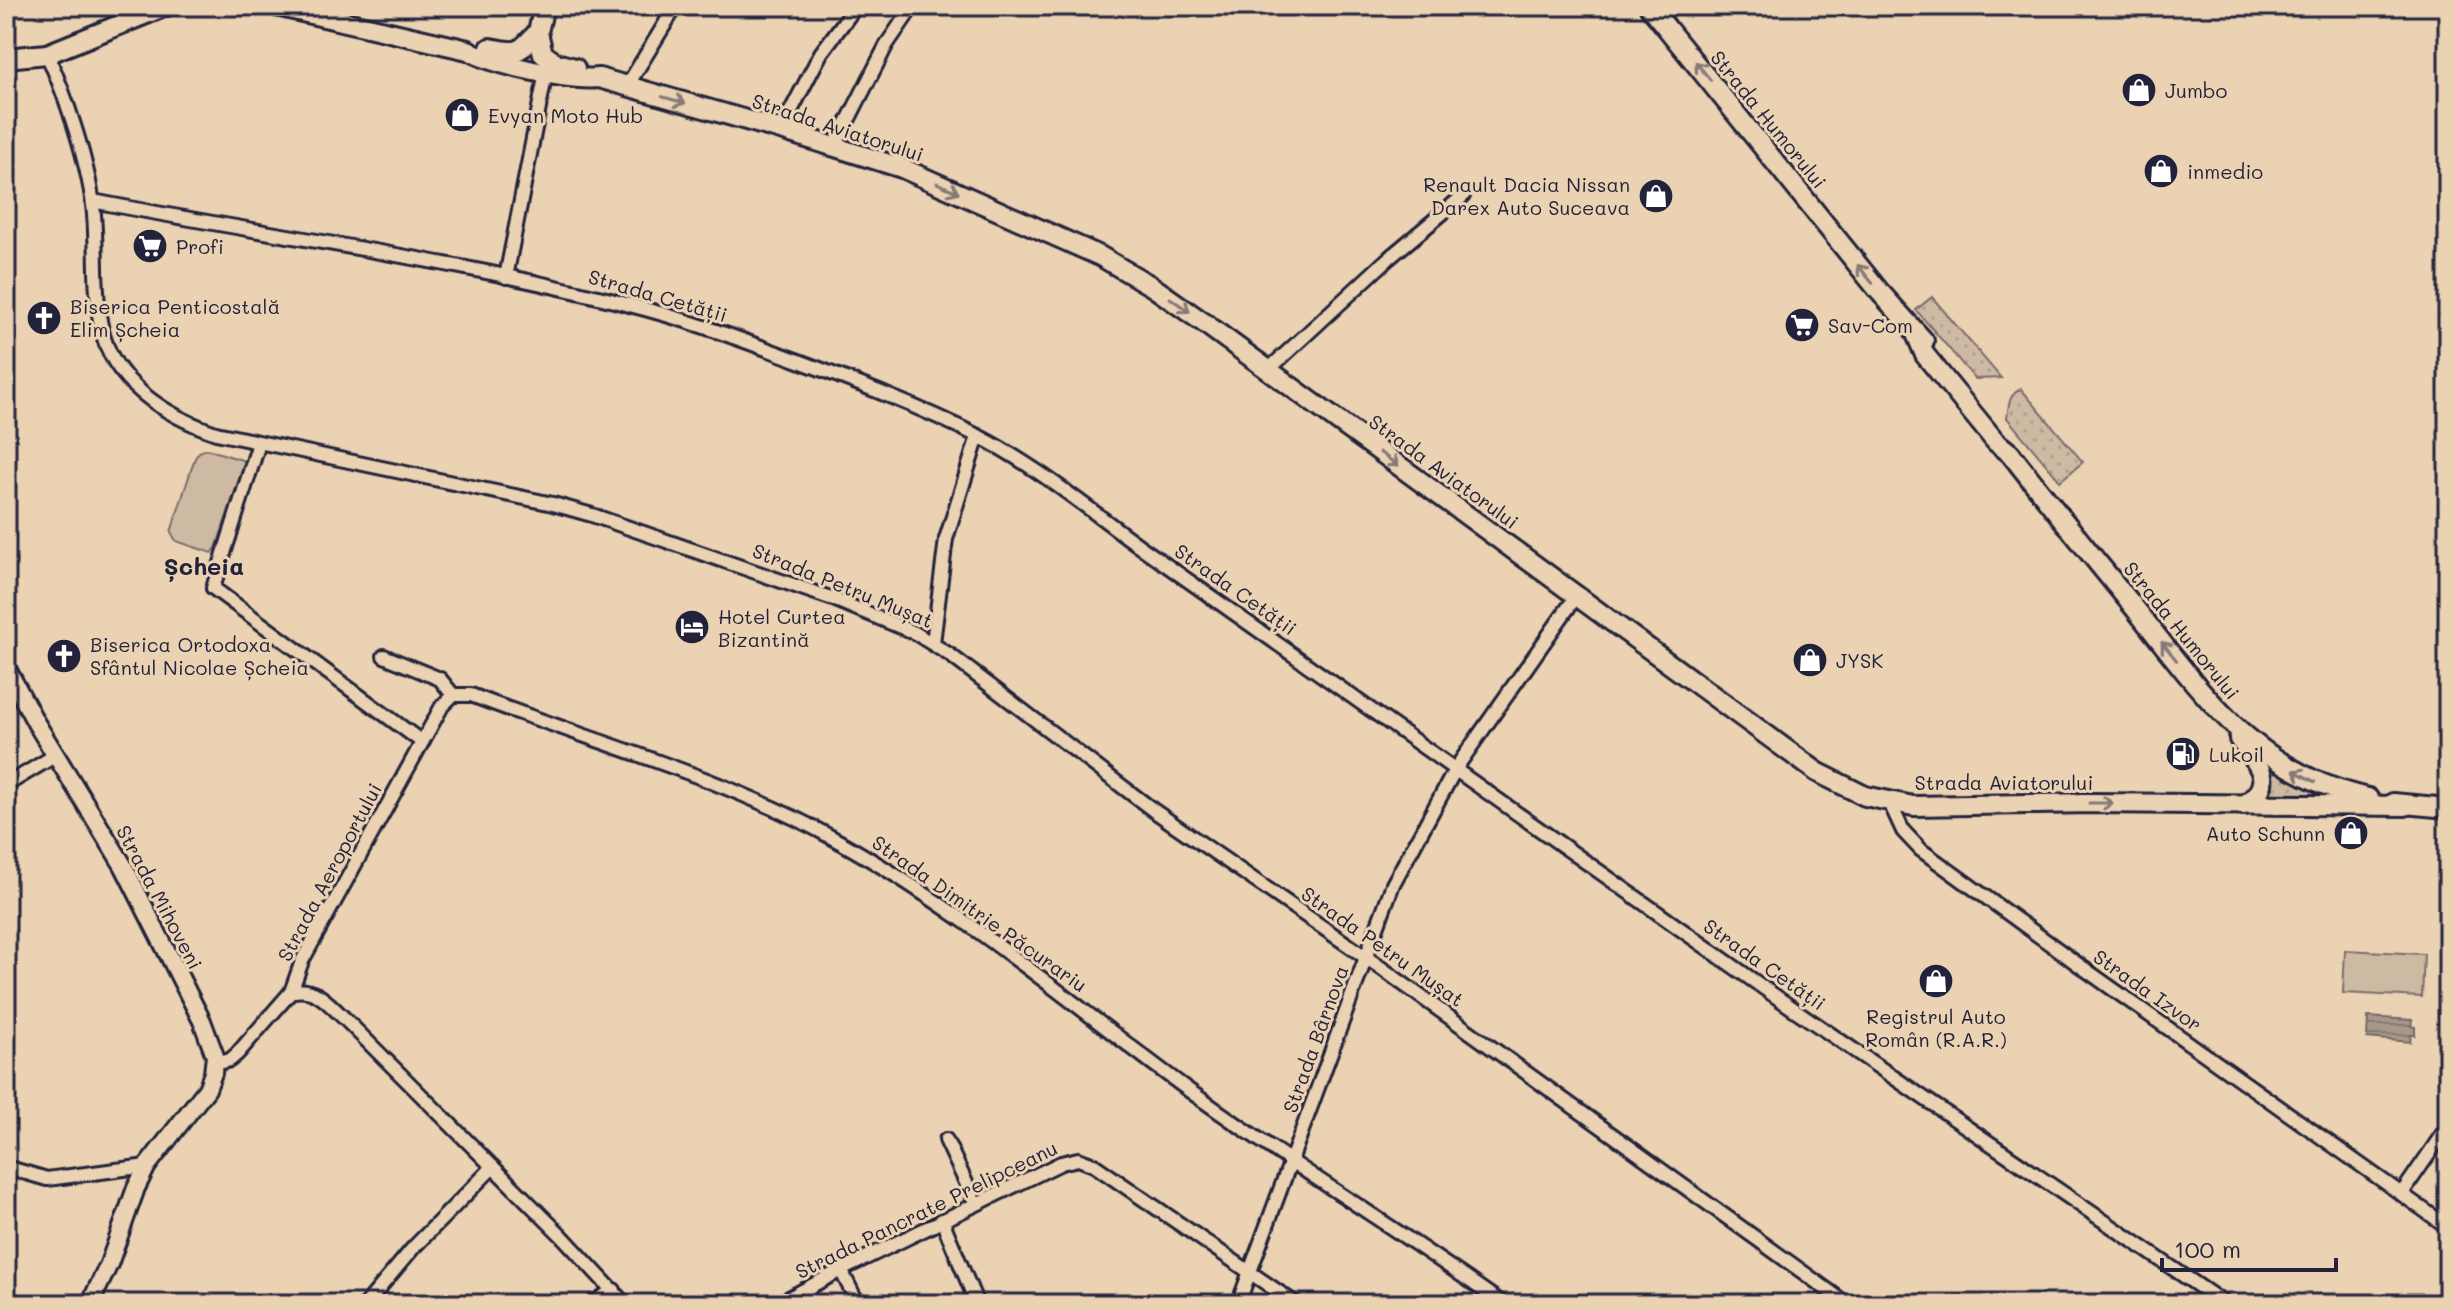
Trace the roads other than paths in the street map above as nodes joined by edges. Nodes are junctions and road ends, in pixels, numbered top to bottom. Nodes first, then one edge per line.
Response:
1 (166, 6) edge
2 (276, 6) edge
3 (544, 6) edge
4 (676, 6) edge
5 (856, 6) edge
6 (913, 6) edge
7 (1649, 6) edge
8 (538, 32) junction
9 (468, 50) junction
10 (47, 54) junction
11 (6, 58) edge
12 (546, 72) junction
13 (599, 78) junction
14 (627, 86) junction
15 (781, 130) junction
16 (835, 146) junction
17 (1463, 196) dead end
18 (93, 201) junction
19 (506, 277) junction
20 (1268, 370) junction
21 (978, 436) junction
22 (259, 443) junction
23 (1577, 595) junction
24 (933, 643) junction
25 (384, 656) dead end
26 (6, 667) edge
27 (453, 695) junction
28 (2217, 711) junction
29 (422, 742) junction
30 (56, 755) junction
31 (1456, 768) junction
32 (6, 785) edge
33 (1890, 803) junction
34 (2244, 805) junction
35 (2405, 806) junction
36 (2448, 808) edge
37 (1366, 957) junction
38 (291, 992) junction
39 (215, 1064) junction
40 (2448, 1126) edge
41 (946, 1140) dead end
42 (1292, 1161) junction
43 (147, 1166) junction
44 (6, 1167) edge
45 (493, 1167) junction
46 (2402, 1193) junction
47 (976, 1204) junction
48 (942, 1220) junction
49 (2448, 1227) edge
50 (841, 1270) junction
51 (1251, 1273) junction
52 (614, 1290) junction
53 (90, 1304) edge
54 (366, 1304) edge
55 (591, 1304) edge
56 (625, 1304) edge
57 (778, 1304) edge
58 (858, 1304) edge
59 (977, 1304) edge
60 (1238, 1304) edge
61 (1296, 1304) edge
62 (1503, 1304) edge
63 (1847, 1304) edge
64 (2225, 1304) edge

1 - 10 main road
2 - 9 main road
3 - 8 main road
4 - 14 street
5 - 15 street
6 - 16 street
28 -> 7 main road, Strada Humorului
8 - 9 main road
8 - 13 main road
9 - 12 main road, Strada Aviatorului
10 - 11 main road
10 - 18 street, Strada Petru Mușat
12 - 13 main road, Strada Aviatorului
12 - 19 street
13 - 14 main road, Strada Aviatorului
14 -> 15 main road, Strada Aviatorului
15 - 16 main road, Strada Aviatorului
16 -> 20 main road, Strada Aviatorului
17 - 20 street
18 - 19 street, Strada Cetății
18 - 22 street, Strada Petru Mușat
19 - 21 street, Strada Cetății
20 -> 23 main road, Strada Aviatorului
21 - 24 street
21 - 31 street, Strada Cetății
22 - 24 street, Strada Petru Mușat
22 - 29 street
23 - 31 street, Strada Bârnova
23 - 33 main road, Strada Aviatorului
24 - 37 street, Strada Petru Mușat
25 - 27 street, Strada Dimitrie Păcurariu
26 - 30 main road, Strada Mihoveni
27 - 29 street, Strada Aeroportului
27 - 42 street, Strada Dimitrie Păcurariu
28 - 34 main road
35 -> 28 main road, Strada Humorului
29 - 38 street, Strada Aeroportului
30 - 32 street
30 - 39 main road, Strada Mihoveni
31 - 37 street, Strada Bârnova
31 - 64 street, Strada Cetății
33 -> 34 main road, Strada Aviatorului
33 - 46 street, Strada Izvor
34 - 35 main road, Strada Aviatorului
35 - 36 main road, Strada Humorului
37 - 42 street, Strada Bârnova
37 - 63 street, Strada Petru Mușat
38 - 39 street
38 - 45 street, Strada Aeroportului
39 - 43 main road
40 - 46 street
41 - 47 street
42 - 51 street, Strada Bârnova
42 - 62 street, Strada Dimitrie Păcurariu
43 - 44 street
43 - 53 main road
45 - 52 street, Strada Aeroportului
45 - 54 street
46 - 49 street, Strada Izvor
47 - 48 street, Strada Pancrate Prelipceanu
47 - 51 street, Strada Pancrate Prelipceanu
48 - 50 street, Strada Pancrate Prelipceanu
48 - 59 street
50 - 57 street, Strada Pancrate Prelipceanu
50 - 58 street
51 - 60 street, Strada Bârnova
51 - 61 street
52 - 55 street
52 - 56 street, Strada Aeroportului

